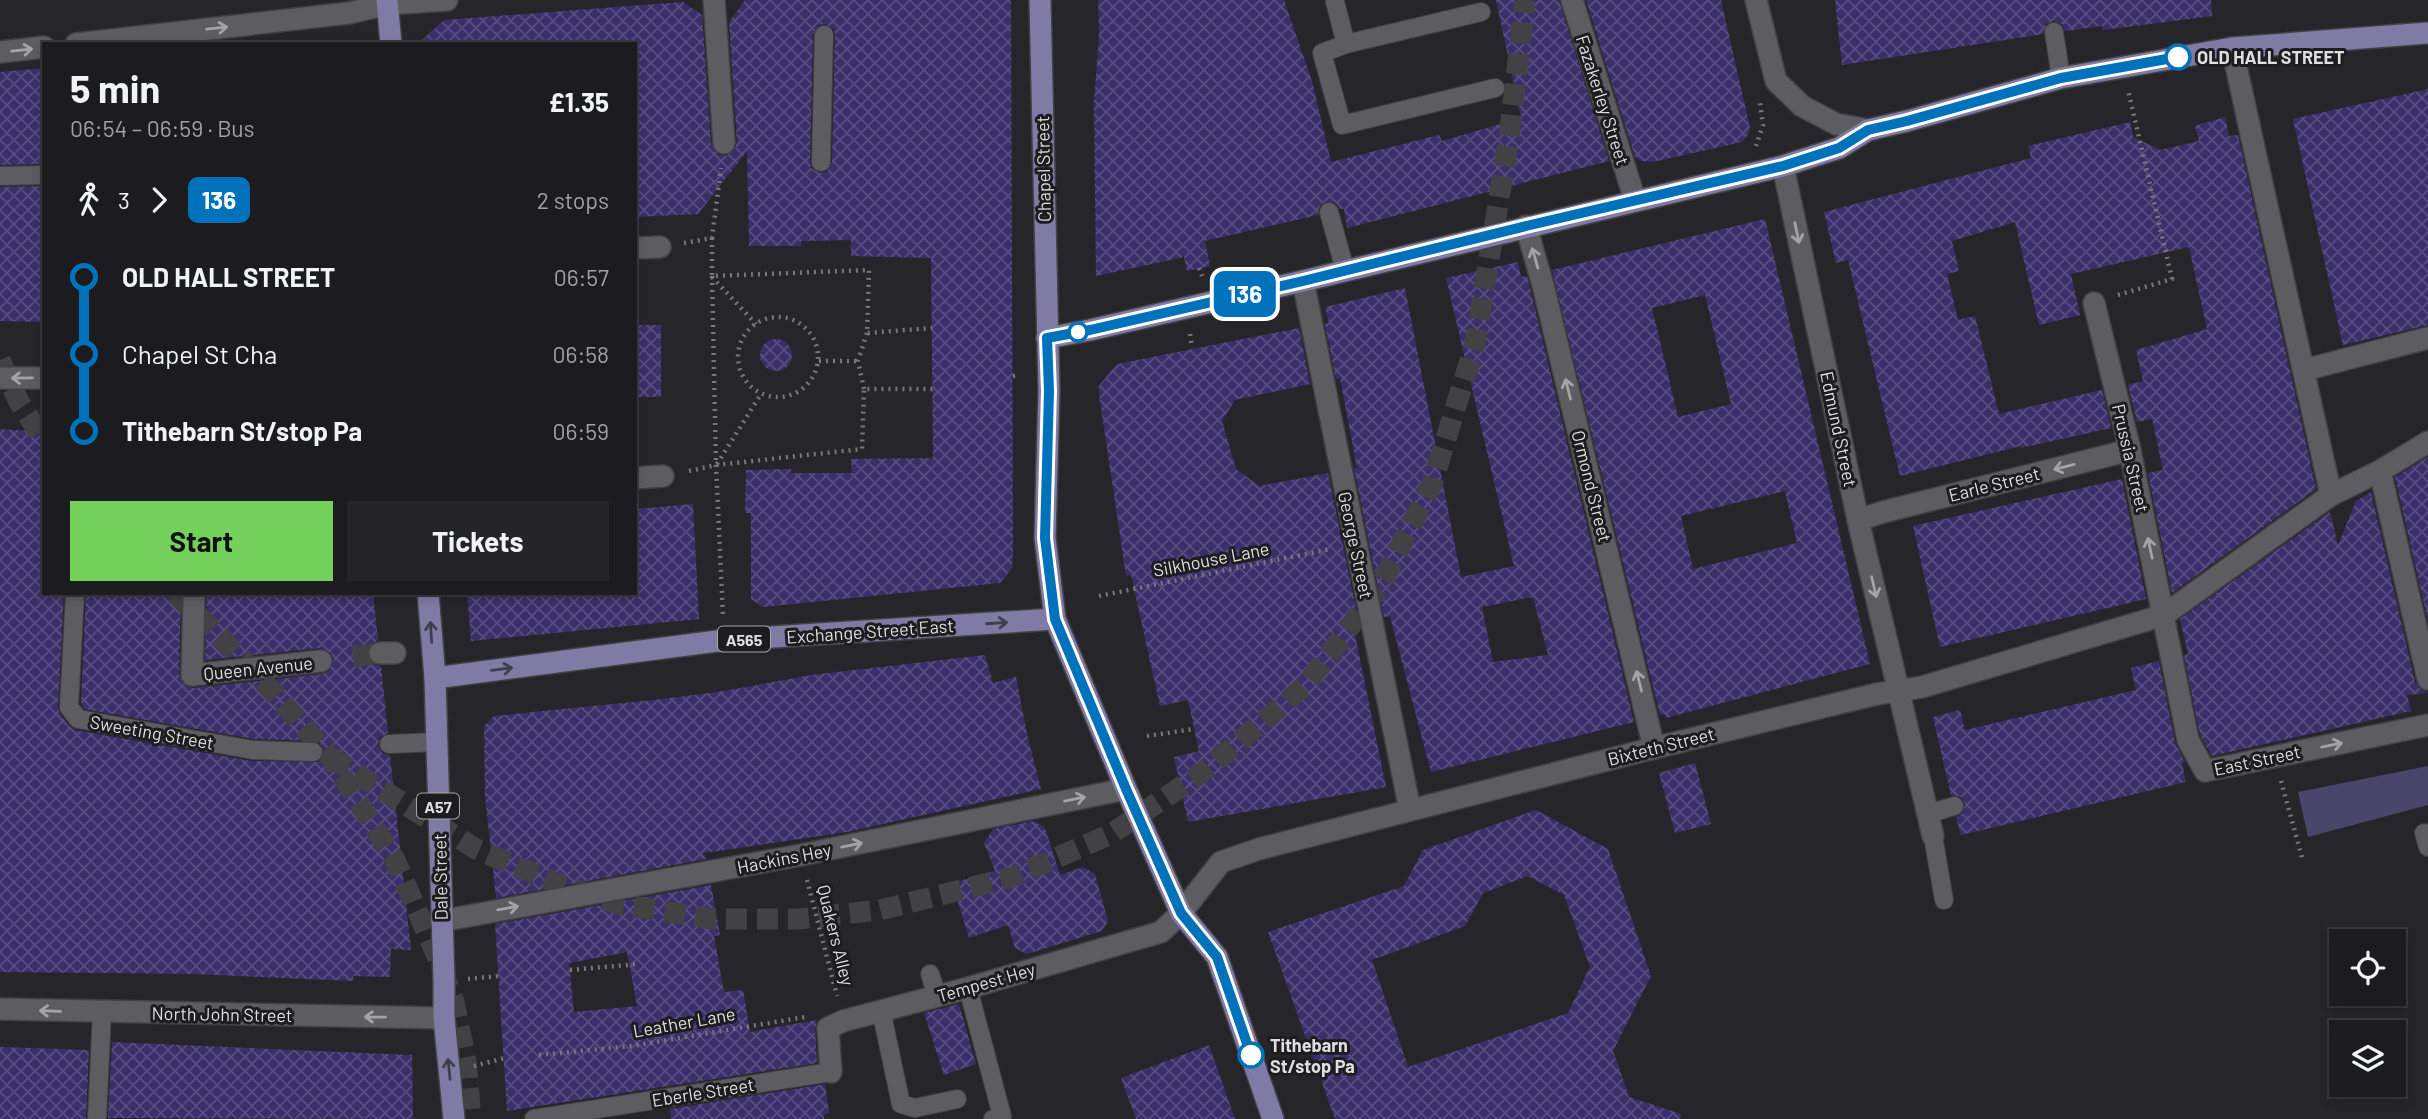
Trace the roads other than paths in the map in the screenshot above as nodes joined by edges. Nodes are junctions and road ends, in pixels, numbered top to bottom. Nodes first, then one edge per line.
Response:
1 (447, 0) edge
2 (714, 0) edge
3 (1040, 0) edge
4 (1572, 0) edge
5 (1756, 0) edge
6 (387, 2) edge
7 (1336, 6) dead end
8 (1480, 12) dead end
9 (2054, 32) dead end
10 (2428, 33) edge
11 (824, 35) dead end
12 (94, 42) edge
13 (391, 42) edge
14 (1346, 44) junction
15 (42, 47) edge
16 (2232, 48) junction
17 (0, 52) edge
18 (2061, 78) junction
19 (1495, 88) dead end
20 (1868, 130) junction
21 (724, 143) road end
22 (821, 162) dead end
23 (1783, 166) junction
24 (42, 175) edge
25 (0, 176) edge
26 (1635, 200) junction
27 (1329, 212) dead end
28 (1526, 226) junction
29 (660, 247) road end
30 (637, 248) edge
31 (1345, 270) junction
32 (1303, 281) junction
33 (2094, 303) road end
34 (1047, 338) junction
35 (2428, 338) edge
36 (2304, 370) junction
37 (42, 377) edge
38 (0, 378) edge
39 (2428, 442) edge
40 (2130, 450) junction
41 (2380, 471) junction
42 (663, 476) road end
43 (637, 478) edge
44 (2331, 495) junction
45 (1858, 520) junction
46 (75, 595) edge
47 (194, 595) edge
48 (428, 595) edge
49 (2164, 615) junction
50 (1055, 619) junction
51 (321, 661) dead end
52 (435, 678) junction
53 (2428, 679) edge
54 (1898, 690) junction
55 (2428, 725) edge
56 (437, 742) junction
57 (389, 744) dead end
58 (1654, 748) junction
59 (313, 752) tunnel mouth
60 (1126, 789) junction
61 (1954, 806) dead end
62 (1410, 810) junction
63 (1928, 814) junction
64 (1933, 836) joint
65 (1944, 900) dead end
66 (1181, 913) junction
67 (441, 921) junction
68 (930, 974) dead end
69 (968, 988) junction
70 (937, 996) junction
71 (0, 1009) edge
72 (881, 1010) junction
73 (102, 1012) junction
74 (443, 1018) junction
75 (831, 1072) joint
76 (957, 1099) dead end
77 (97, 1119) edge
78 (454, 1119) edge
79 (534, 1119) edge
80 (993, 1119) edge
81 (1273, 1119) edge

1 - 6 street
2 - 21 street
3 - 34 main road, Chapel Street
4 - 26 street, Fazakerley Street
5 - 20 street
12 -> 6 street
6 - 13 main road
7 - 14 lane
8 - 14 lane
9 - 18 lane
10 - 16 main road
11 - 22 lane
14 - 19 lane
17 -> 15 street
16 - 18 main road
16 - 36 street
18 - 20 main road
20 - 23 main road
23 - 26 main road
23 -> 45 street, Edmund Street
24 - 25 lane
26 - 28 main road
27 - 31 lane
28 - 31 main road
58 -> 28 street, Ormond Street
29 - 30 street
31 - 32 main road
32 - 34 main road
32 - 62 street, George Street
33 - 40 street, Prussia Street
34 - 50 main road, Chapel Street
35 - 36 street
36 - 44 street
37 -> 38 street
39 - 41 street, Bixteth Street
40 -> 45 street, Earle Street
49 -> 40 street, Prussia Street
41 - 44 street, Bixteth Street
41 - 53 street
42 - 43 street
44 - 49 street, Bixteth Street
45 -> 54 street, Edmund Street
46 - 59 lane, Sweeting Street
47 - 51 street, Queen Avenue
52 -> 48 main road, Dale Street / A57
49 - 54 street, Bixteth Street
49 -> 55 street, East Street
52 -> 50 main road, Exchange Street East / A565
50 - 60 main road, Chapel Street
52 - 56 main road, Dale Street / A57
54 - 58 street, Bixteth Street
54 - 63 street, Edmund Street
56 - 57 lane
56 - 67 main road, Dale Street / A57
58 - 62 street, Bixteth Street
60 - 66 main road, Chapel Street
67 -> 60 street, Hackins Hey
61 - 63 lane
62 - 66 street, Bixteth Street
63 - 64 street, Edmund Street
64 - 65 lane
66 - 69 street, Tempest Hey
66 - 81 main road, Chapel Street
67 - 74 main road, Dale Street / A57
68 - 70 lane
69 - 70 street, Tempest Hey
69 - 80 lane
70 - 72 street, Tempest Hey
73 -> 71 street, North John Street
72 - 75 street, Tempest Hey
72 - 76 lane
74 -> 73 street, North John Street
73 - 77 lane
78 -> 74 main road, Dale Street / A57
75 - 79 lane, Eberle Street

